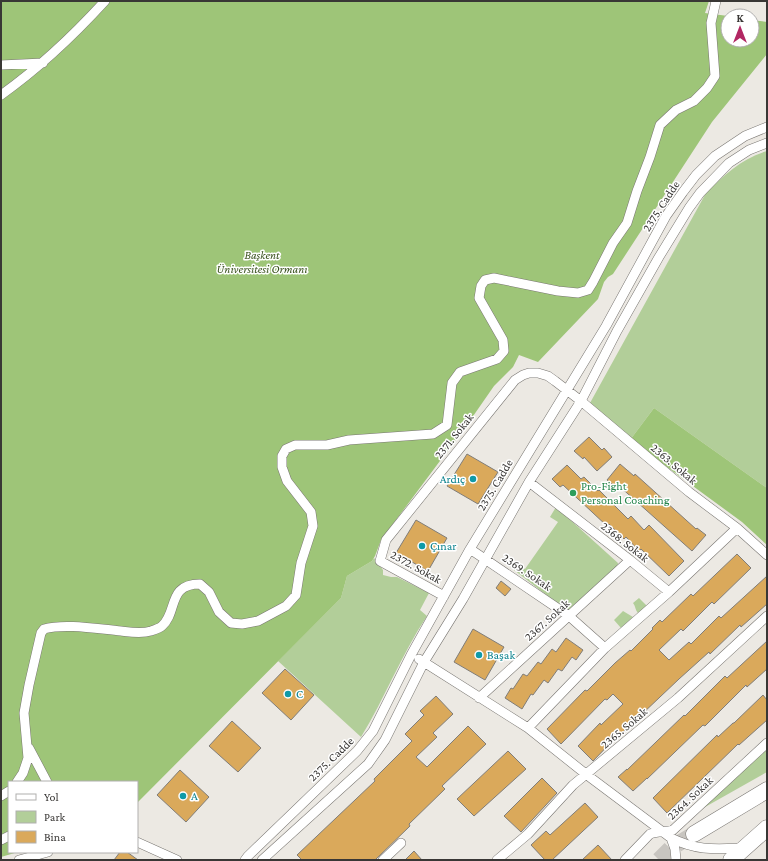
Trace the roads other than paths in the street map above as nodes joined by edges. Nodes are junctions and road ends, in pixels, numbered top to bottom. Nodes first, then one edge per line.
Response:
1 (105, 1) edge
2 (716, 1) edge
3 (43, 63) junction
4 (1, 65) edge
5 (1, 95) edge
6 (767, 127) edge
7 (767, 143) edge
8 (566, 391) junction
9 (581, 401) junction
10 (528, 482) junction
11 (737, 528) junction
12 (470, 549) junction
13 (767, 555) edge
14 (381, 557) joint
15 (486, 558) junction
16 (630, 560) junction
17 (669, 592) junction
18 (444, 596) junction
19 (569, 616) junction
20 (767, 616) edge
21 (605, 648) junction
22 (411, 655) junction
23 (424, 662) junction
24 (479, 698) junction
25 (528, 728) junction
26 (767, 743) edge
27 (28, 747) junction
28 (587, 775) junction
29 (18, 781) edge
30 (46, 781) edge
31 (767, 790) edge
32 (767, 828) edge
33 (694, 834) tunnel mouth
34 (668, 835) junction
35 (138, 842) edge
36 (401, 843) dead end
37 (744, 848) junction
38 (44, 853) edge
39 (19, 860) edge
40 (177, 860) edge
41 (245, 860) edge
42 (262, 860) edge
43 (383, 860) edge
44 (497, 860) edge
45 (625, 860) edge
46 (676, 860) edge
47 (731, 860) edge

1 - 3 street
2 - 27 street
3 - 4 street
3 - 5 street
6 - 8 street, 2375. Cadde
7 - 9 street, 2375. Cadde
8 - 9 street, 2363. Sokak
8 - 12 street, 2375. Cadde
8 - 14 street, 2371. Sokak
9 - 10 street, 2375. Cadde
9 - 11 street, 2363. Sokak
10 - 15 street, 2375. Cadde
10 - 16 street, 2368. Sokak
11 - 13 street, 2363. Sokak
11 - 17 street
12 - 15 street, 2369. Sokak
12 - 18 street, 2375. Cadde
14 - 18 street, 2372. Sokak
15 - 19 street, 2369. Sokak
15 - 23 street, 2375. Cadde
16 - 17 street, 2368. Sokak
16 - 19 street, 2367. Sokak
17 - 21 street
18 - 22 street, 2375. Cadde
19 - 21 street, 2369. Sokak
19 - 24 street, 2367. Sokak
20 - 28 street, 2365. Sokak
21 - 25 street
22 - 23 street
22 - 41 street, 2375. Cadde
23 - 24 street
23 - 42 street, 2375. Cadde
24 - 25 street
25 - 28 street
26 - 34 street, 2364. Sokak
27 - 29 street
27 - 30 street
28 - 34 street
28 - 44 street, 2365. Sokak
31 - 33 highway
32 - 37 highway
34 - 37 street
34 - 45 street, 2364. Sokak
34 - 46 street
35 - 40 street
36 - 43 street
37 - 47 highway
38 - 39 street

